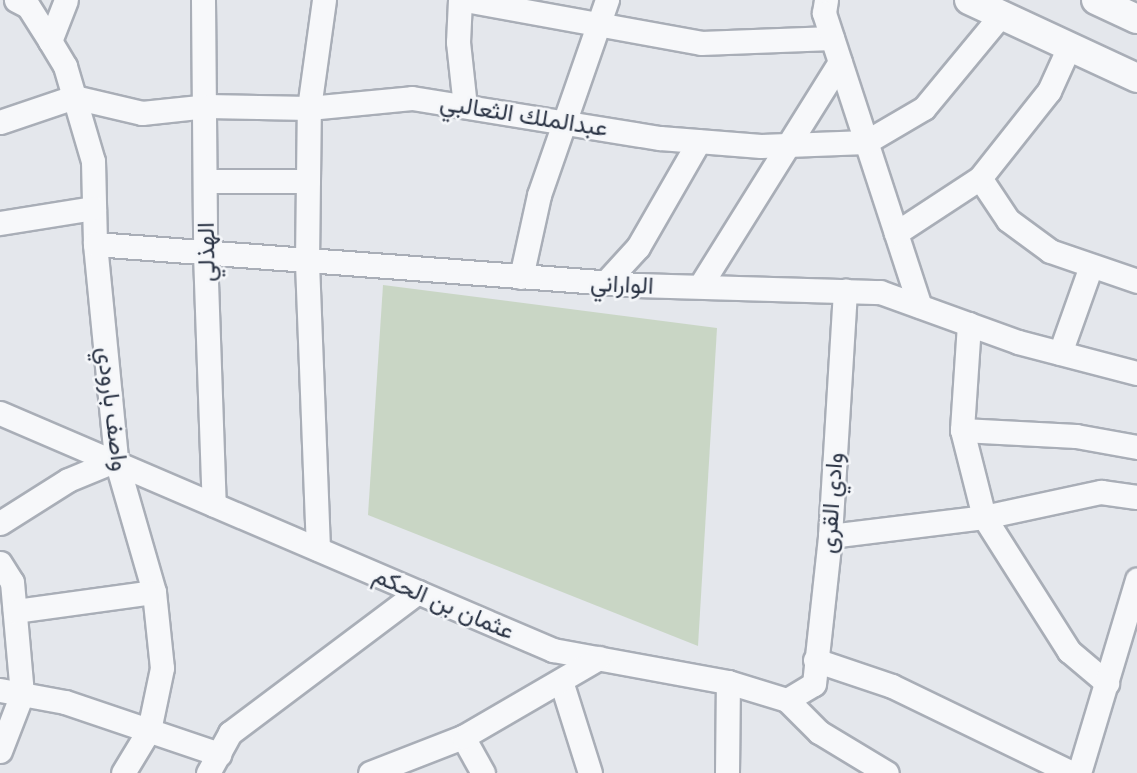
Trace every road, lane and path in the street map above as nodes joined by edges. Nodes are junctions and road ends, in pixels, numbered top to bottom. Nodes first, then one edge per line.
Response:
1 (16, 0) edge
2 (66, 0) edge
3 (203, 0) edge
4 (324, 0) edge
5 (463, 0) edge
6 (607, 0) edge
7 (826, 0) edge
8 (969, 0) edge
9 (1105, 2) edge
10 (1001, 15) junction
11 (1137, 19) edge
12 (598, 27) junction
13 (832, 38) junction
14 (50, 41) junction
15 (1069, 47) junction
16 (840, 62) junction
17 (1137, 78) edge
18 (74, 97) junction
19 (207, 106) junction
20 (465, 106) junction
21 (309, 108) junction
22 (565, 120) junction
23 (0, 122) edge
24 (699, 141) junction
25 (866, 142) junction
26 (786, 145) junction
27 (980, 178) junction
28 (206, 181) junction
29 (308, 181) junction
30 (94, 208) junction
31 (0, 223) edge
32 (896, 233) junction
33 (95, 244) junction
34 (205, 253) junction
35 (307, 262) junction
36 (1091, 266) junction
37 (520, 277) junction
38 (1137, 281) edge
39 (605, 283) junction
40 (700, 286) junction
41 (845, 290) junction
42 (920, 306) junction
43 (969, 324) junction
44 (1060, 353) junction
45 (1137, 373) edge
46 (0, 413) edge
47 (962, 430) junction
48 (1137, 447) edge
49 (116, 460) junction
50 (1137, 498) edge
51 (214, 505) junction
52 (984, 517) junction
53 (0, 523) edge
54 (830, 536) junction
55 (318, 550) junction
56 (0, 563) edge
57 (1137, 580) edge
58 (154, 592) junction
59 (418, 592) junction
60 (15, 611) junction
61 (599, 658) junction
62 (815, 660) junction
63 (561, 681) junction
64 (728, 682) junction
65 (1107, 683) junction
66 (11, 692) edge
67 (787, 700) junction
68 (149, 730) junction
69 (463, 737) junction
70 (0, 751) edge
71 (213, 763) edge
72 (123, 773) edge
73 (370, 773) edge
74 (483, 773) edge
75 (590, 773) edge
76 (727, 773) edge
77 (887, 773) edge
78 (1072, 773) edge
79 (1079, 773) edge

1 - 14 street, واصف بارودي
2 - 14 street
3 - 19 street, الهذلي
4 - 21 street
5 - 12 street
5 - 20 street
6 - 12 street
7 - 13 street
8 - 10 street
9 - 11 street
10 - 15 street
10 - 25 street, عبدالملك الثعالبي
12 - 13 street
12 - 22 street
13 - 16 street
14 - 18 street, واصف بارودي
15 - 17 street
15 - 27 street
16 - 25 street
16 - 26 street
18 - 19 street, عبدالملك الثعالبي
18 - 23 street
18 - 30 street, واصف بارودي
19 - 21 street, عبدالملك الثعالبي
19 - 28 street, الهذلي
20 - 21 street, عبدالملك الثعالبي
20 - 22 street, عبدالملك الثعالبي
21 - 29 street
22 - 24 street, عبدالملك الثعالبي
22 - 37 street
24 - 26 street, عبدالملك الثعالبي
24 - 39 street
25 - 26 street, عبدالملك الثعالبي
25 - 32 street
26 - 40 street
27 - 32 street
27 - 36 street
28 - 29 street
28 - 34 street, الهذلي
29 - 35 street
30 - 31 street
30 - 33 street, واصف بارودي
32 - 42 street
33 - 34 street, الواراني
33 - 49 street, واصف بارودي
34 - 35 street, الواراني
34 - 51 street, الهذلي
35 - 37 street, الواراني
35 - 55 street
36 - 38 street
36 - 44 street
37 - 39 street, الواراني
39 - 40 street, الواراني
40 - 41 street, الواراني
41 - 42 street, الواراني
41 - 54 street, وادي القرى
42 - 43 street, الواراني
43 - 44 street, الواراني
43 - 47 street
44 - 45 street, الواراني
46 - 49 street, عثمان بن الحكم
47 - 48 street
47 - 52 street
49 - 51 street, عثمان بن الحكم
49 - 53 street
49 - 58 street, واصف بارودي
50 - 52 street
51 - 55 street, عثمان بن الحكم
52 - 54 street
52 - 65 street
54 - 62 street, وادي القرى
55 - 59 street, عثمان بن الحكم
56 - 60 street
57 - 65 street
58 - 60 street
58 - 68 street, واصف بارودي
59 - 61 street, عثمان بن الحكم
59 - 71 street
60 - 66 street
61 - 63 street
61 - 64 street, عثمان بن الحكم
62 - 67 street, وادي القرى
62 - 78 street
63 - 69 street
63 - 75 street
64 - 67 street, عثمان بن الحكم
64 - 76 street
65 - 79 street
66 - 68 street
66 - 70 street
67 - 77 street, عثمان بن الحكم
68 - 71 street
68 - 72 street, واصف بارودي
69 - 73 street
69 - 74 street

